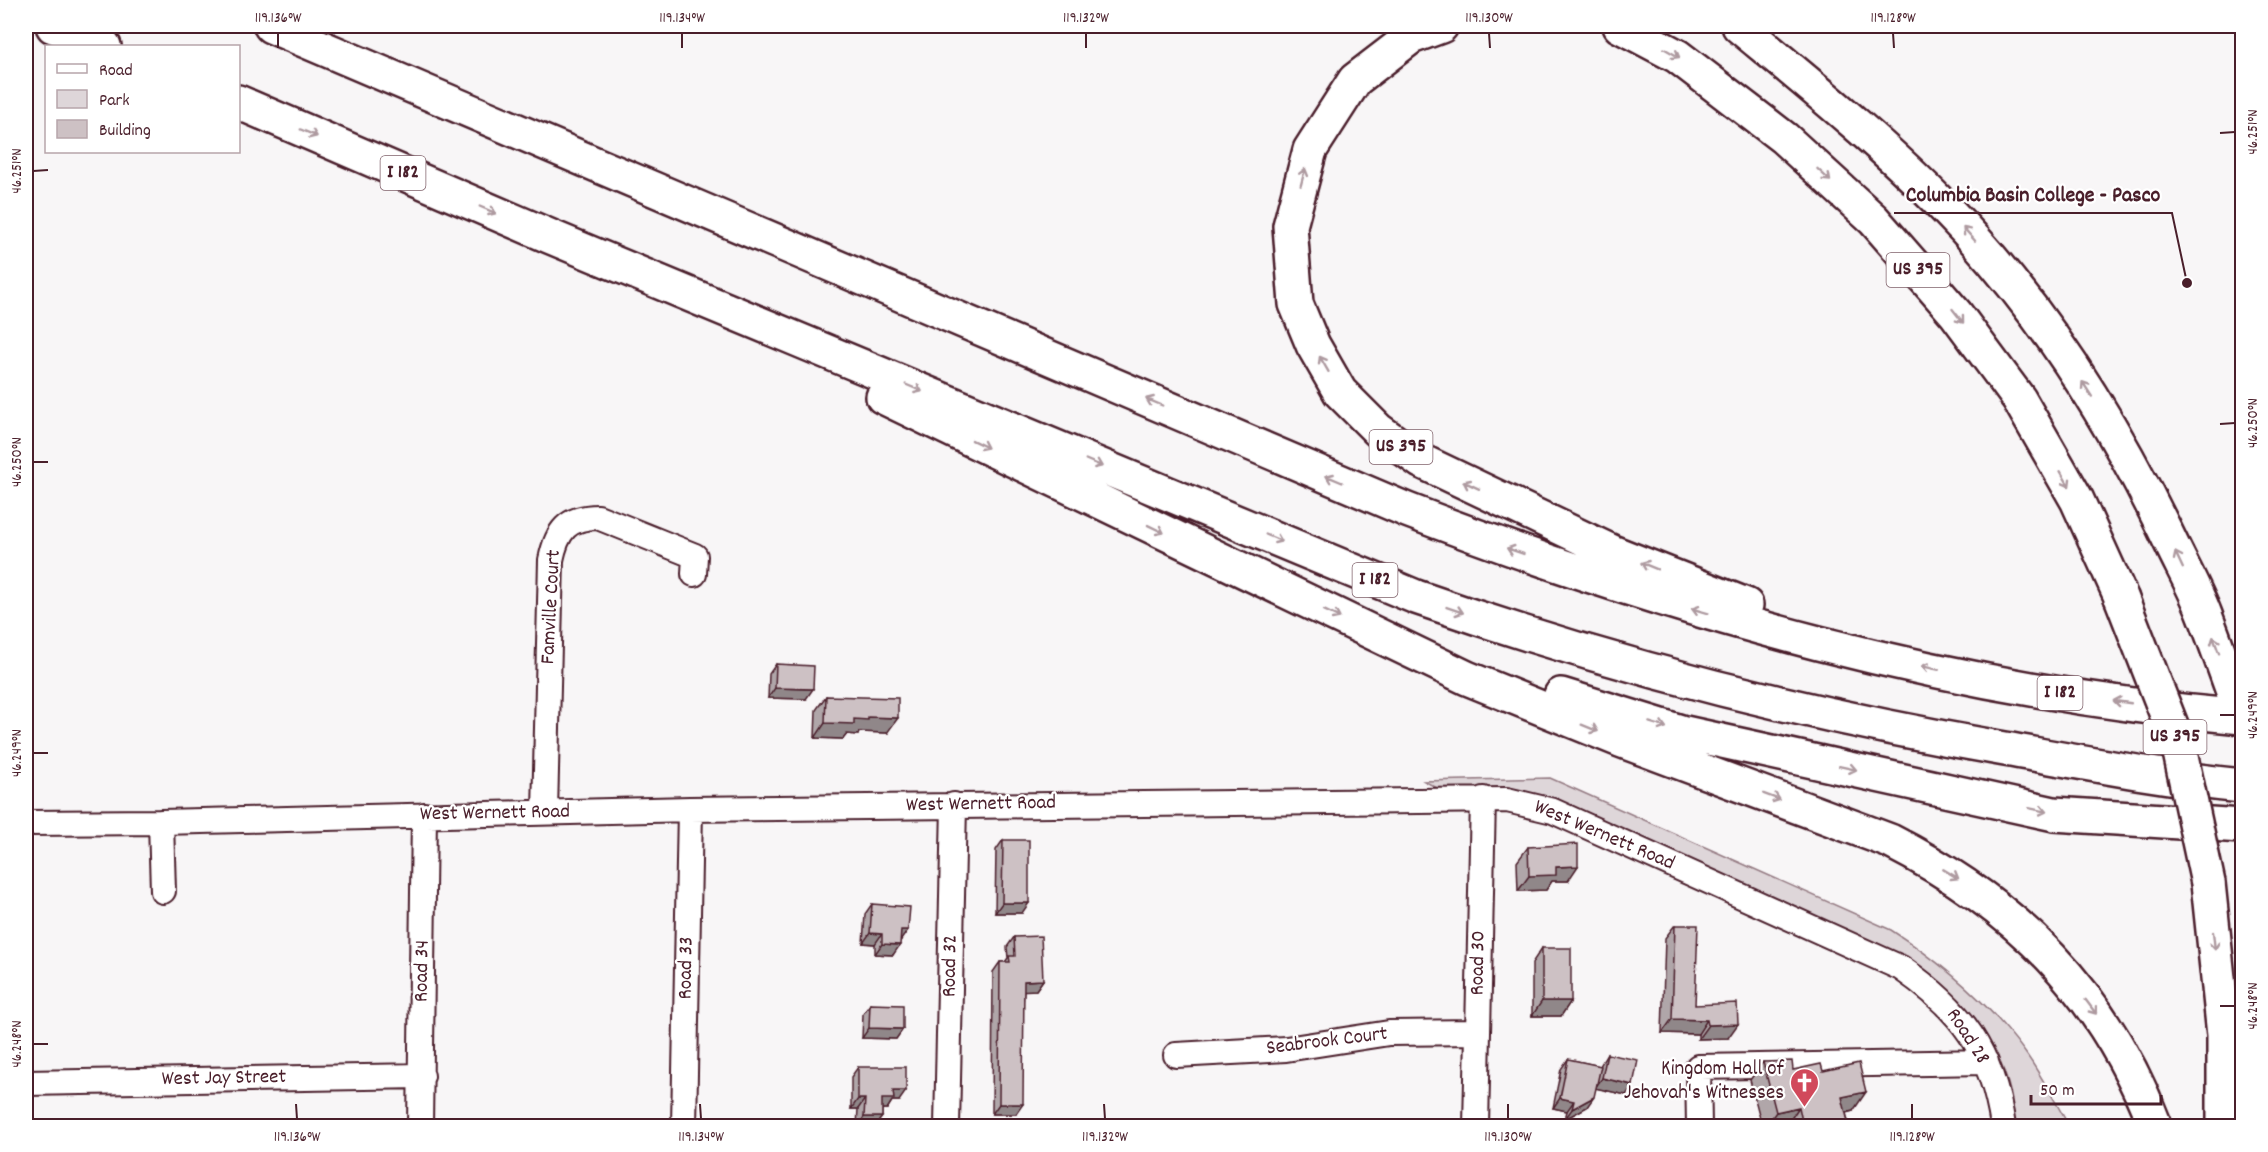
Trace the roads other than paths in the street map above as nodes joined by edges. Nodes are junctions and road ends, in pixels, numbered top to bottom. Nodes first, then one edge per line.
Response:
1 (53, 26) edge
2 (271, 26) edge
3 (1441, 26) edge
4 (1620, 26) edge
5 (1717, 26) edge
6 (1739, 26) edge
7 (101, 45) edge
8 (1813, 87) junction
9 (240, 103) edge
10 (549, 236) junction
11 (694, 574) dead end
12 (1401, 647) junction
13 (1879, 658) junction
14 (2242, 717) edge
15 (2242, 786) edge
16 (1484, 799) junction
17 (954, 805) junction
18 (690, 809) junction
19 (545, 812) junction
20 (424, 815) junction
21 (161, 822) junction
22 (26, 823) edge
23 (2242, 826) edge
24 (163, 891) dead end
25 (1901, 968) joint
26 (1478, 1032) junction
27 (1176, 1055) dead end
28 (1986, 1062) junction
29 (422, 1076) junction
30 (26, 1083) edge
31 (420, 1126) edge
32 (684, 1126) edge
33 (947, 1126) edge
34 (1476, 1126) edge
35 (1699, 1126) edge
36 (2003, 1126) edge
37 (2155, 1126) edge
38 (2224, 1126) edge

1 - 7 highway
13 -> 2 highway, I 182
13 -> 3 highway, US 395
4 -> 38 highway, US 395, bridge
5 - 8 highway
6 - 8 highway
14 -> 8 highway
9 -> 10 highway, I 182
10 -> 12 highway
10 -> 15 highway, I 182
11 - 19 street, Famville Court
12 -> 23 highway
12 -> 37 highway
14 -> 13 highway, I 182
16 - 17 street, West Wernett Road
16 - 25 street, West Wernett Road
16 - 26 street, Road 30
17 - 18 street, West Wernett Road
17 - 33 street, Road 32
18 - 19 street, West Wernett Road
18 - 32 street, Road 33
19 - 20 street, West Wernett Road
20 - 21 street, West Wernett Road
20 - 29 street, Road 34
21 - 22 street, West Wernett Road
21 - 24 street
25 - 28 street, Road 28
26 - 27 street, Seabrook Court
26 - 34 street, Road 30
28 - 35 street
28 - 36 street, Road 28
29 - 30 street, West Jay Street
29 - 31 street, Road 34

